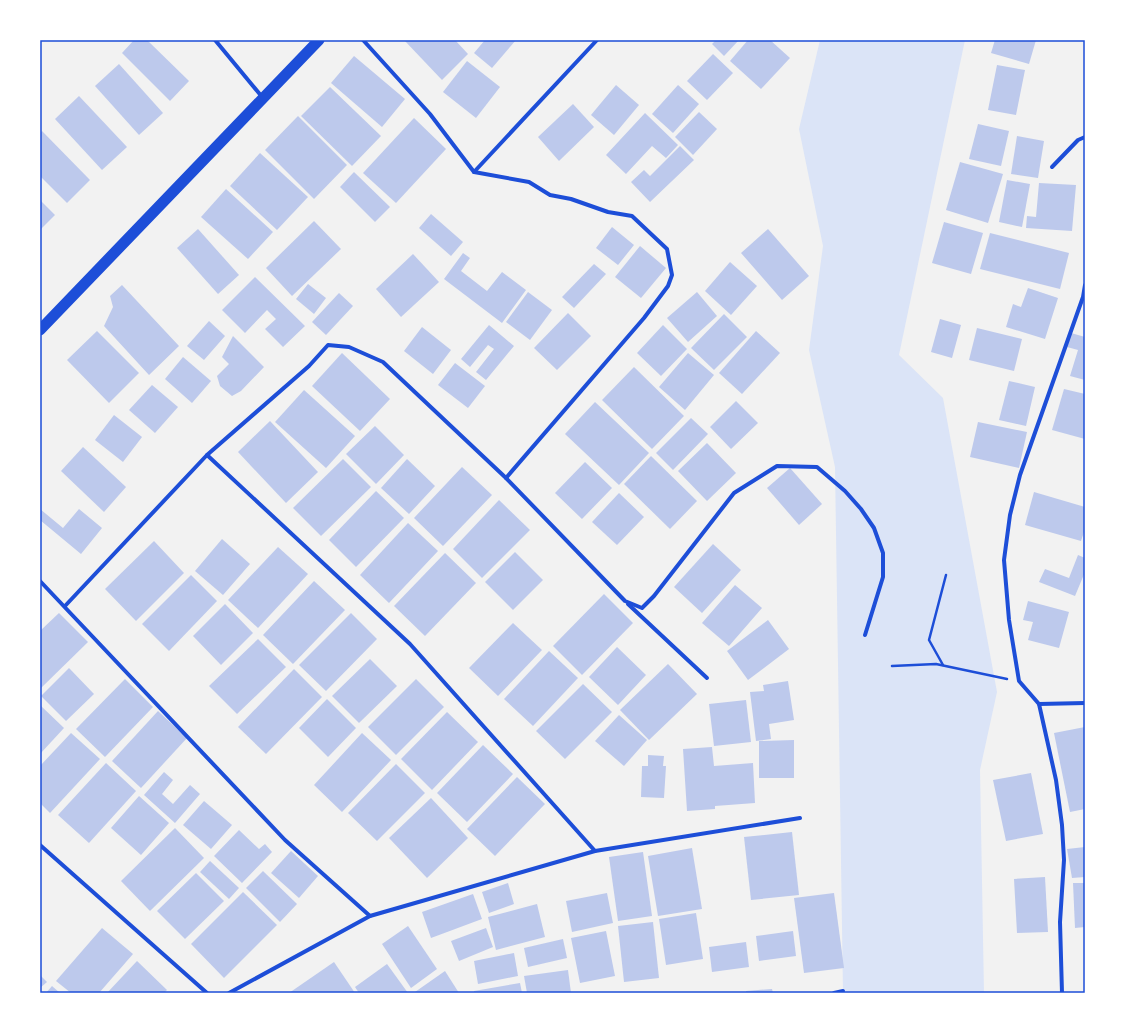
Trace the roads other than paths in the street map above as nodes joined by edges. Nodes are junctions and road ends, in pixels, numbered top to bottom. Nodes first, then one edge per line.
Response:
1 (215, 40) edge
2 (319, 40) edge
3 (363, 40) edge
4 (597, 40) edge
5 (263, 99) junction
6 (1085, 137) edge
7 (1052, 167) dead end
8 (474, 172) junction
9 (1085, 285) edge
10 (40, 330) edge
11 (207, 455) junction
12 (506, 478) junction
13 (40, 581) edge
14 (625, 600) junction
15 (64, 606) junction
16 (865, 635) dead end
17 (707, 678) dead end
18 (1085, 703) edge
19 (1039, 704) junction
20 (800, 818) dead end
21 (40, 845) edge
22 (595, 851) junction
23 (370, 916) junction
24 (843, 991) dead end
25 (207, 993) edge
26 (229, 993) edge
27 (834, 993) edge
28 (1062, 993) edge

1 - 5 street
2 - 5 highway
3 - 8 street
4 - 8 street
5 - 10 highway
6 - 7 street
8 - 12 street
9 - 19 street
11 - 12 street
11 - 15 street
11 - 22 street
12 - 14 street
13 - 15 street
14 - 16 street
14 - 17 street
15 - 23 street
18 - 19 street
19 - 28 street
20 - 22 street
21 - 25 street
22 - 23 street
23 - 26 street
24 - 27 street

